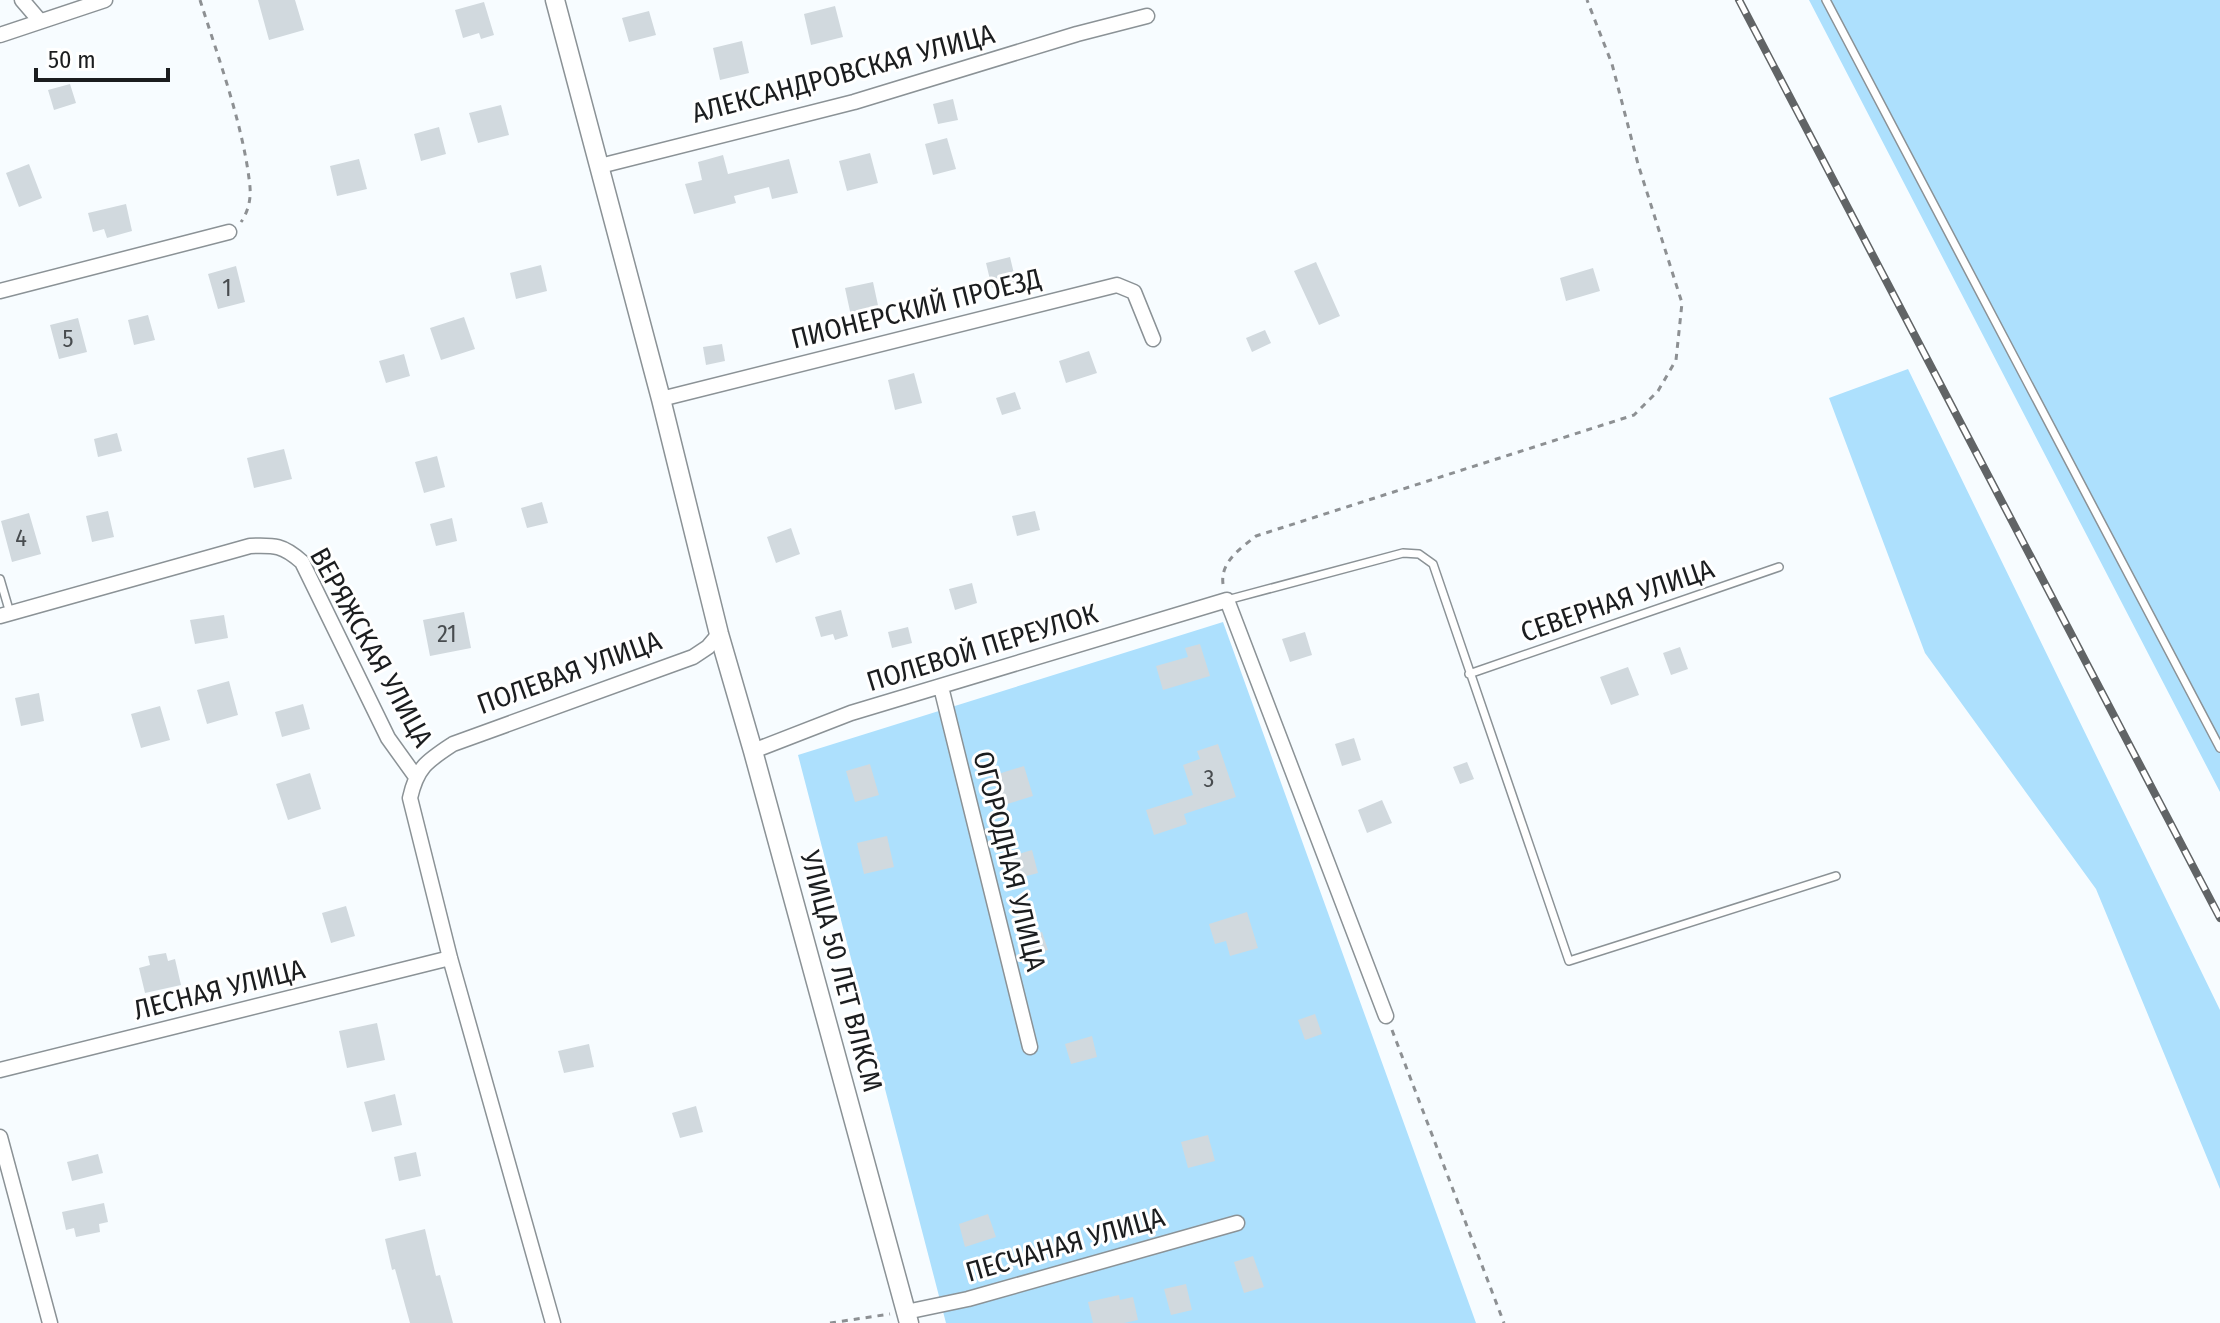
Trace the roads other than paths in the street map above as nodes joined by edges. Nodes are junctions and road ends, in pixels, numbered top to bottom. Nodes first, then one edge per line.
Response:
1 (22, 0) edge
2 (105, 0) edge
3 (555, 0) edge
4 (1826, 0) edge
5 (1147, 16) dead end
6 (40, 21) junction
7 (0, 35) edge
8 (600, 166) junction
9 (229, 232) road end
10 (0, 291) edge
11 (1153, 339) dead end
12 (661, 399) junction
13 (1779, 567) dead end
14 (0, 579) edge
15 (1227, 600) junction
16 (5, 614) edge
17 (719, 634) junction
18 (1469, 674) junction
19 (941, 687) junction
20 (2220, 748) edge
21 (753, 751) junction
22 (416, 777) junction
23 (1836, 876) dead end
24 (450, 958) junction
25 (1386, 1016) road end
26 (1030, 1047) dead end
27 (0, 1070) edge
28 (0, 1137) edge
29 (1237, 1223) dead end
30 (907, 1318) edge
31 (50, 1323) edge
32 (553, 1323) edge

1 - 6 street
2 - 6 street
3 - 8 street
4 - 20 lane
5 - 8 street, АЛЕКСАНДРОВСКАЯ УЛИЦА
6 - 7 street
8 - 12 street
9 - 10 street
11 - 12 street, ПИОНЕРСКИЙ ПРОЕЗД
12 - 17 street
13 - 18 lane, СЕВЕРНАЯ УЛИЦА
14 - 16 lane
15 - 18 lane
15 - 19 street, ПОЛЕВОЙ ПЕРЕУЛОК
15 - 25 street
16 - 22 street, ВЕРЯЖСКАЯ УЛИЦА
17 - 21 street, УЛИЦА 50 ЛЕТ ВЛКСМ
17 - 22 street, ПОЛЕВАЯ УЛИЦА
18 - 23 lane
19 - 21 street, ПОЛЕВОЙ ПЕРЕУЛОК
19 - 26 street, ОГОРОДНАЯ УЛИЦА
21 - 30 street, УЛИЦА 50 ЛЕТ ВЛКСМ
22 - 24 street
24 - 27 street, ЛЕСНАЯ УЛИЦА
24 - 32 street
28 - 31 street
29 - 30 street, ПЕСЧАНАЯ УЛИЦА

